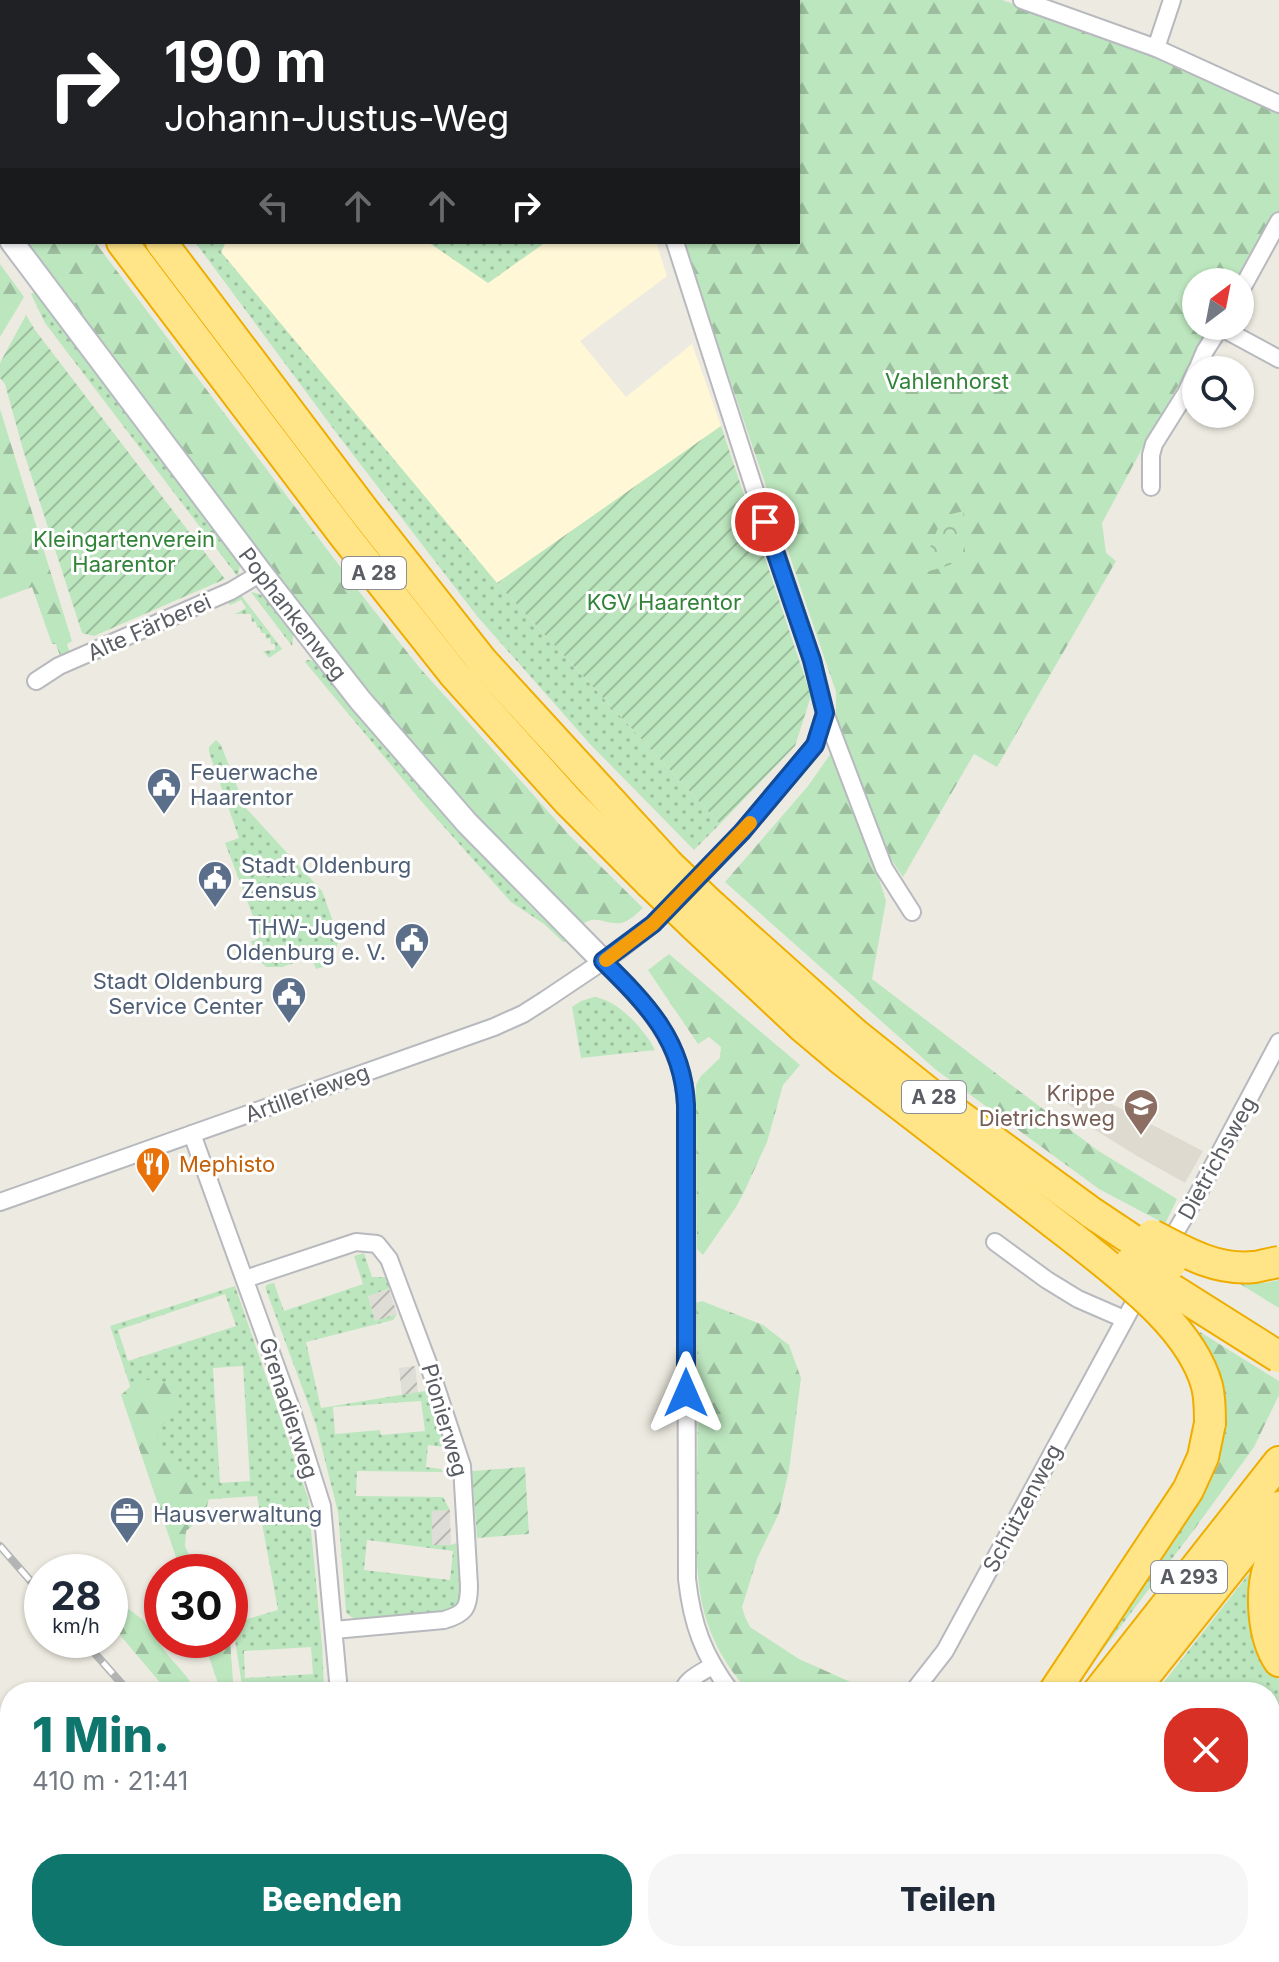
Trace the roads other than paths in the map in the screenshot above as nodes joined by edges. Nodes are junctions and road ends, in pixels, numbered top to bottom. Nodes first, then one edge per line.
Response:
1 (1022, 0) edge
2 (1172, 0) edge
3 (1156, 48) junction
4 (1279, 104) edge
5 (1279, 221) edge
6 (14, 244) edge
7 (124, 244) edge
8 (163, 244) edge
9 (676, 244) edge
10 (1253, 268) edge
11 (1245, 340) edge
12 (1279, 359) edge
13 (1182, 399) edge
14 (1151, 487) dead end
15 (261, 573) junction
16 (36, 681) dead end
17 (825, 713) junction
18 (659, 873) junction
19 (912, 912) dead end
20 (703, 915) junction
21 (603, 961) junction
22 (1279, 1042) edge
23 (192, 1134) junction
24 (0, 1202) edge
25 (1087, 1222) junction
26 (995, 1242) dead end
27 (1279, 1262) edge
28 (1152, 1271) joint
29 (245, 1279) junction
30 (1124, 1319) junction
31 (1279, 1335) edge
32 (1279, 1357) edge
33 (1279, 1462) edge
34 (1279, 1507) edge
35 (1279, 1542) edge
36 (334, 1630) junction
37 (1279, 1661) edge
38 (713, 1665) junction
39 (338, 1682) edge
40 (690, 1682) edge
41 (724, 1682) edge
42 (921, 1682) edge
43 (1061, 1682) edge
44 (1106, 1682) edge
45 (1140, 1682) edge

1 - 3 street
2 - 3 street
3 - 4 street
5 - 10 street
6 - 15 street, Pophankenweg
7 - 18 highway, A 28
8 - 18 highway, A 28
9 - 17 street
11 - 12 street
13 - 14 street
15 - 16 street, Alte Färberei
15 - 21 street, Pophankenweg
17 - 19 street
17 - 21 street, Artillerieweg
18 - 20 highway, A 28, bridge
20 - 25 highway, A 28
20 - 25 highway, A 28
21 - 23 street, Artillerieweg
21 - 38 street
22 - 28 street, Dietrichsweg
23 - 24 street, Artillerieweg
23 - 29 street, Grenadierweg
25 - 27 highway, A 28, bridge
25 - 31 highway, A 28, bridge
25 - 32 highway, bridge
25 - 43 highway, A 28, bridge
26 - 30 street
28 - 30 street, Schützenweg
29 - 36 street, Grenadierweg
29 - 36 street, Pionierweg
30 - 42 street, Schützenweg
33 - 44 highway, A 293
34 - 45 highway, A 293
35 - 37 highway
36 - 39 street, Grenadierweg
38 - 40 street
38 - 41 street

